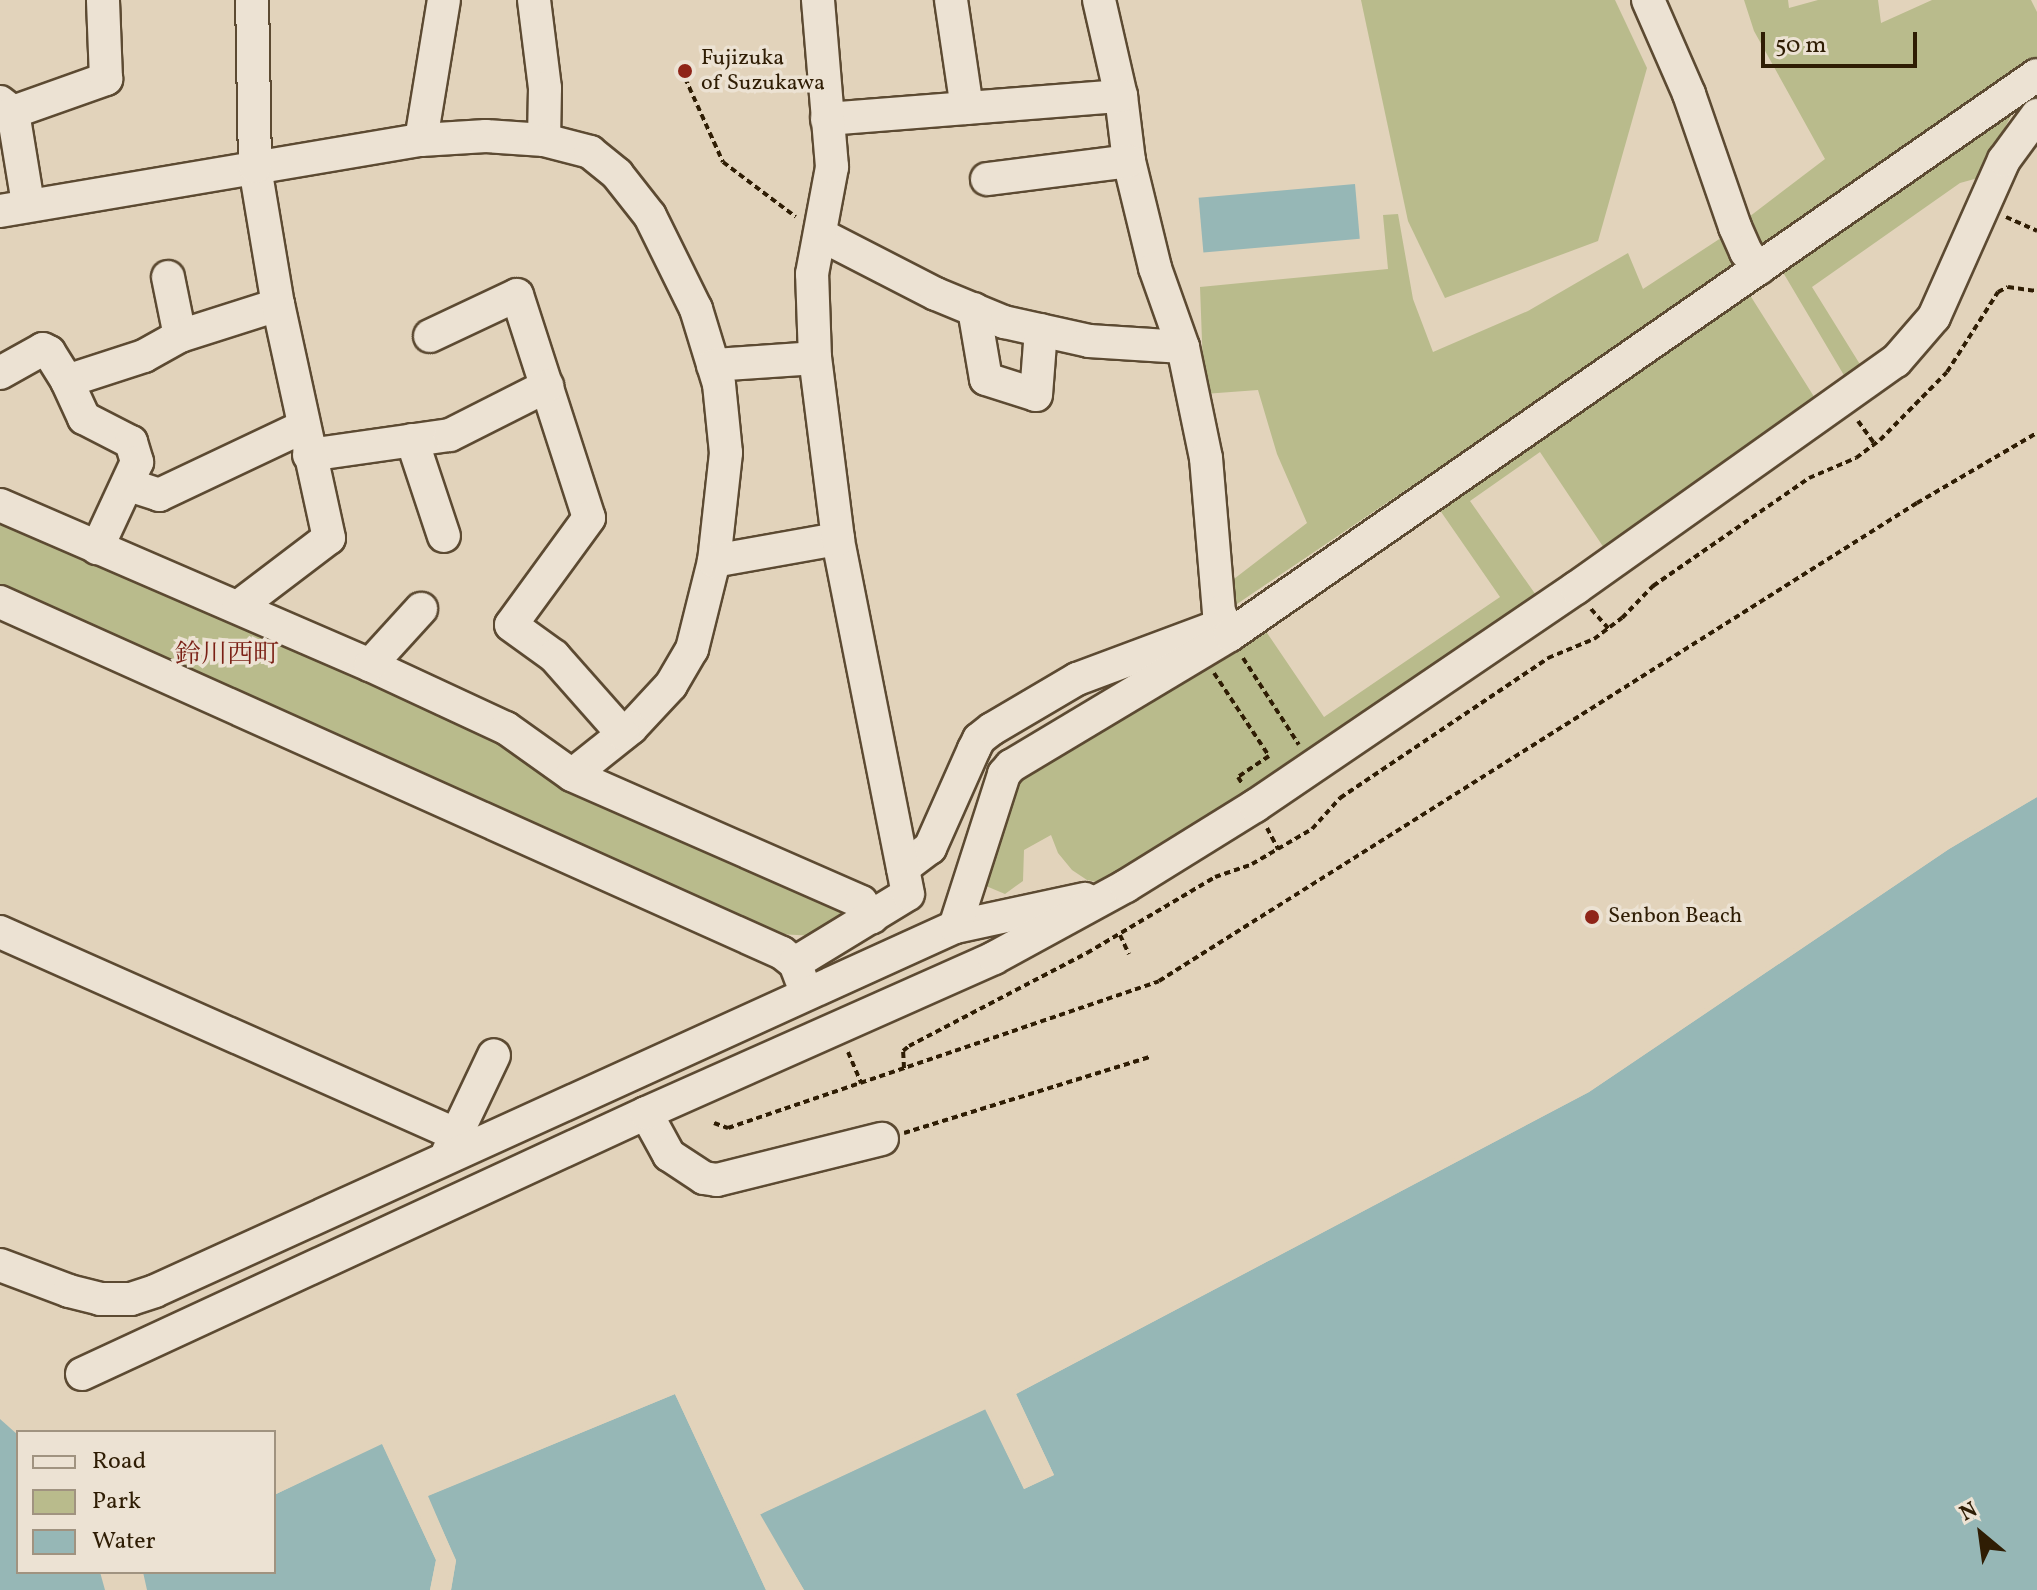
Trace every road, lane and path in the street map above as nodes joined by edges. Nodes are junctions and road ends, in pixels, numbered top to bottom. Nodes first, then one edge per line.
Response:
1 (103, 0) edge
2 (252, 0) edge
3 (444, 0) edge
4 (534, 0) edge
5 (818, 0) edge
6 (951, 0) edge
7 (1099, 0) edge
8 (1648, 0) edge
9 (2037, 75) edge
10 (685, 78) dead end
11 (1121, 96) junction
12 (6, 107) edge
13 (967, 108) junction
14 (2037, 115) edge
15 (827, 119) junction
16 (421, 140) junction
17 (544, 140) junction
18 (1129, 161) junction
19 (255, 167) junction
20 (987, 179) dead end
21 (14, 208) edge
22 (2001, 215) dead end
23 (2037, 231) edge
24 (821, 235) junction
25 (1759, 268) junction
26 (168, 277) dead end
27 (2037, 291) edge
28 (278, 305) junction
29 (974, 309) junction
30 (1041, 330) junction
31 (180, 336) junction
32 (430, 336) dead end
33 (1183, 347) junction
34 (815, 358) junction
35 (713, 365) junction
36 (0, 373) edge
37 (67, 381) junction
38 (547, 386) junction
39 (1861, 427) dead end
40 (2037, 433) edge
41 (412, 440) junction
42 (306, 441) junction
43 (1875, 444) junction
44 (129, 485) junction
45 (0, 505) edge
46 (444, 536) dead end
47 (838, 539) junction
48 (97, 548) junction
49 (714, 561) junction
50 (0, 602) edge
51 (238, 607) junction
52 (421, 609) dead end
53 (1594, 614) dead end
54 (1609, 629) junction
55 (1230, 635) junction
56 (370, 665) junction
57 (623, 734) junction
58 (1314, 767) junction
59 (572, 775) junction
60 (1248, 795) dead end
61 (1272, 836) dead end
62 (1278, 849) junction
63 (903, 868) junction
64 (1126, 886) junction
65 (872, 917) junction
66 (955, 927) junction
67 (0, 932) edge
68 (1120, 935) junction
69 (1129, 954) dead end
70 (801, 977) junction
71 (847, 1050) dead end
72 (494, 1055) dead end
73 (1150, 1057) dead end
74 (904, 1068) junction
75 (861, 1083) junction
76 (646, 1113) junction
77 (714, 1123) dead end
78 (882, 1139) joint
79 (451, 1147) junction
80 (0, 1265) edge
81 (82, 1374) dead end

1 - 12 street
2 - 19 street
3 - 16 street
4 - 17 street
5 - 15 street
6 - 13 street
7 - 11 street
8 - 25 street
9 - 25 street
10 - 24 path
11 - 13 street
11 - 18 street
12 - 21 street
13 - 15 street
14 - 58 street
15 - 24 street
16 - 17 street
16 - 19 street
17 - 35 street
18 - 20 street
18 - 33 street
19 - 21 street
19 - 28 street
22 - 23 path
24 - 29 street
24 - 34 street
25 - 55 street
26 - 31 street
27 - 43 path
28 - 31 street
28 - 42 street
29 - 30 street
29 - 30 street
30 - 33 street
31 - 37 street
32 - 38 street
33 - 55 street
34 - 35 street
34 - 47 street
35 - 49 street
36 - 37 street
37 - 44 street
38 - 41 street
38 - 57 street
39 - 43 path
40 - 74 path
41 - 42 street
41 - 46 street
42 - 44 street
42 - 51 street
43 - 54 path
44 - 48 street
45 - 48 street
47 - 49 street
47 - 63 street
48 - 51 street
49 - 57 street
50 - 70 street
51 - 56 street
52 - 56 street
53 - 54 path
54 - 62 path
55 - 58 path
55 - 60 path
55 - 63 street
55 - 66 street
56 - 59 street
57 - 59 street
58 - 64 street
59 - 65 street
61 - 62 path
62 - 68 path
63 - 65 street
64 - 66 street
64 - 76 street
65 - 70 street
66 - 70 street
67 - 79 street
68 - 69 path
68 - 74 path
70 - 79 street
71 - 75 path
72 - 79 street
73 - 78 path
74 - 75 path
75 - 77 path
76 - 78 street
76 - 81 street
79 - 80 street

